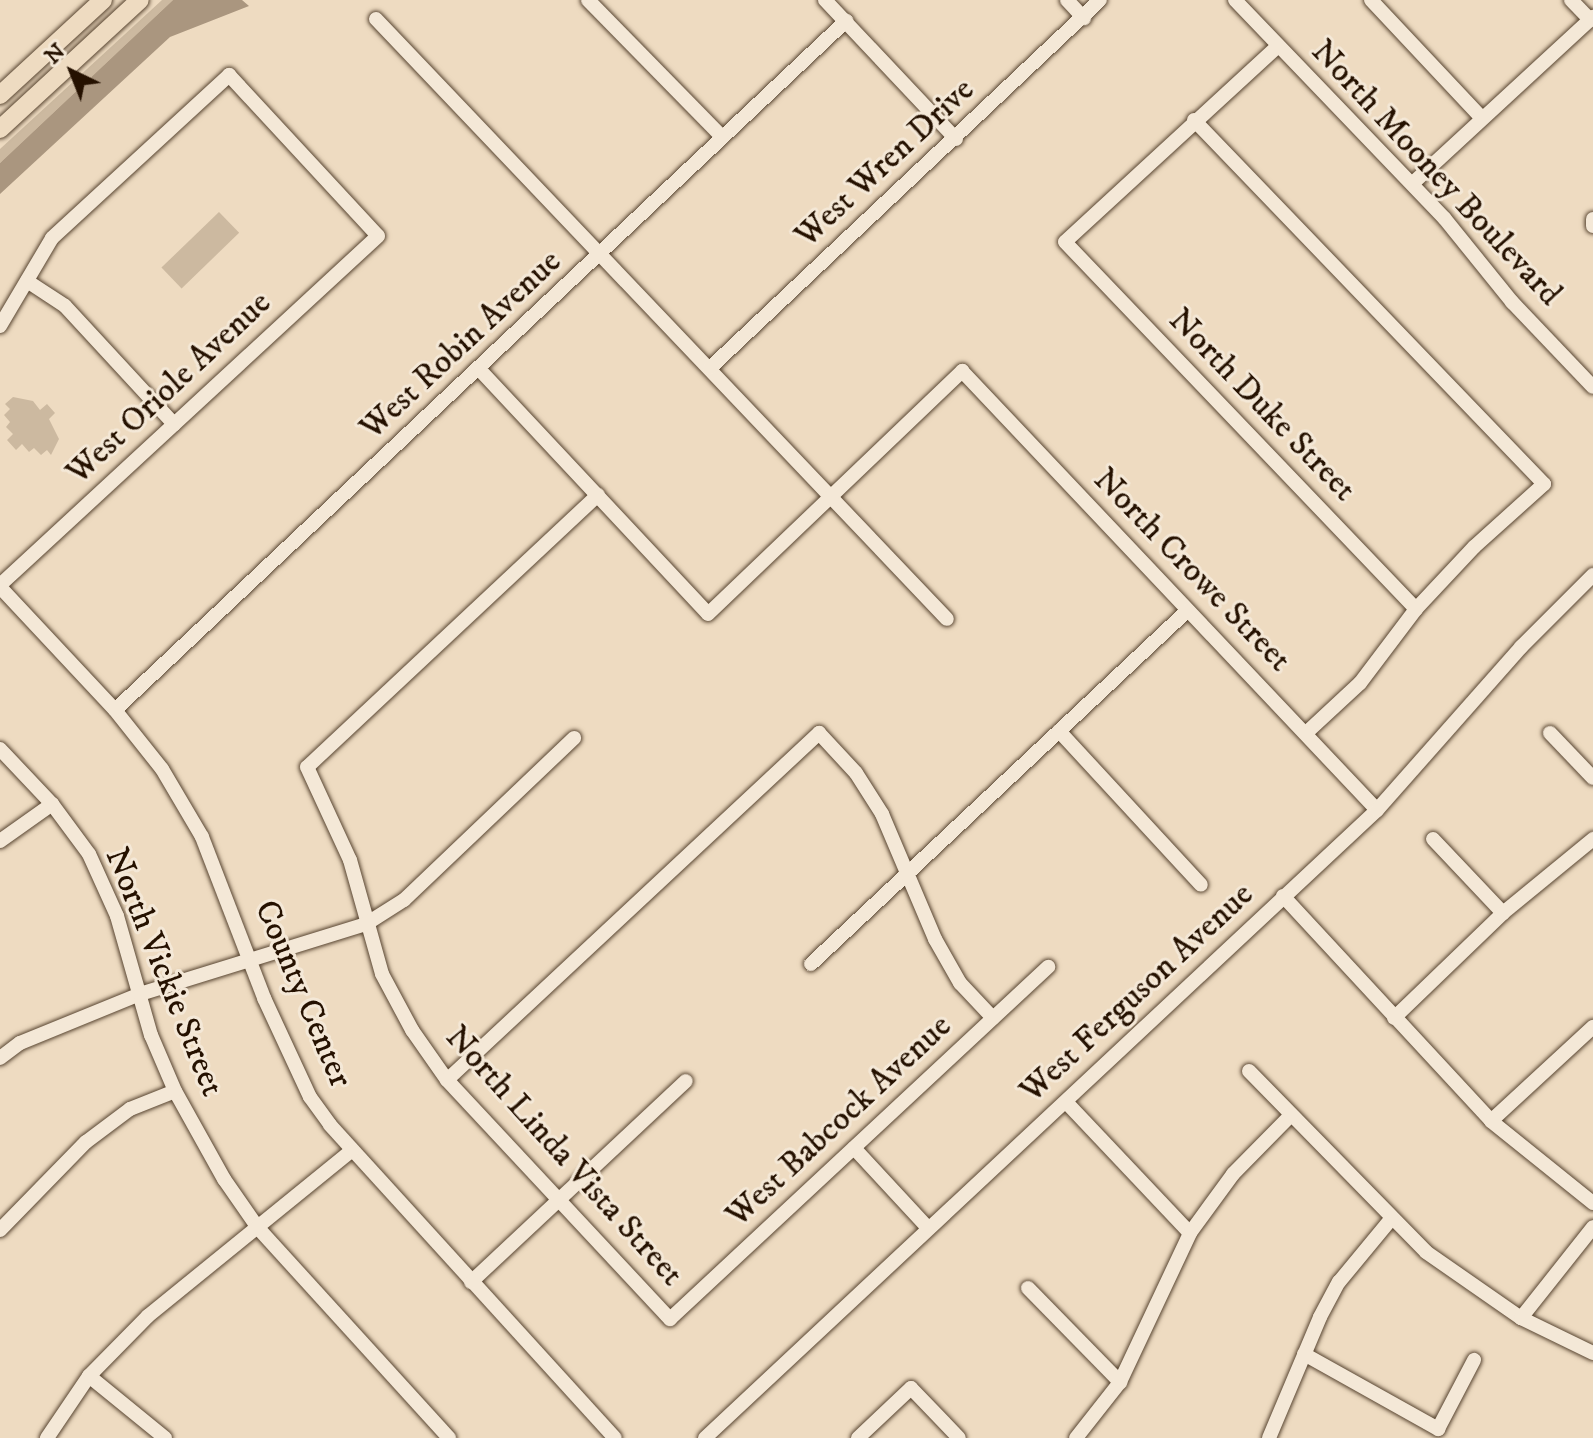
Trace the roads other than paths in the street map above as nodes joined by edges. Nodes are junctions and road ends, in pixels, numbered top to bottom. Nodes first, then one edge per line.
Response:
1 (103, 0) edge
2 (140, 0) edge
3 (588, 0) edge
4 (825, 0) edge
5 (1067, 0) edge
6 (1100, 0) edge
7 (1235, 0) edge
8 (1371, 0) edge
9 (1571, 0) edge
10 (1084, 18) junction
11 (1591, 18) edge
12 (376, 19) dead end
13 (846, 21) junction
14 (1278, 46) junction
15 (0, 95) edge
16 (1482, 118) junction
17 (1194, 120) junction
18 (0, 129) edge
19 (722, 137) junction
20 (956, 139) junction
21 (1413, 183) junction
22 (600, 255) junction
23 (27, 281) junction
24 (0, 326) edge
25 (710, 368) junction
26 (479, 369) junction
27 (1593, 387) edge
28 (174, 424) junction
29 (598, 495) junction
30 (832, 496) junction
31 (1593, 575) edge
32 (0, 586) edge
33 (1416, 609) junction
34 (1188, 610) junction
35 (947, 619) dead end
36 (115, 710) junction
37 (1059, 731) junction
38 (1306, 733) junction
39 (1550, 733) dead end
40 (574, 738) dead end
41 (0, 749) edge
42 (1593, 778) edge
43 (52, 804) junction
44 (1377, 810) junction
45 (1433, 839) dead end
46 (1593, 839) edge
47 (0, 841) edge
48 (904, 876) junction
49 (1201, 885) dead end
50 (1283, 896) junction
51 (1503, 913) junction
52 (366, 924) junction
53 (250, 956) junction
54 (811, 964) dead end
55 (1048, 967) dead end
56 (140, 994) junction
57 (993, 1018) junction
58 (1394, 1018) junction
59 (1593, 1027) edge
60 (0, 1058) edge
61 (1249, 1071) dead end
62 (447, 1080) junction
63 (686, 1081) dead end
64 (175, 1091) junction
65 (1066, 1102) junction
66 (1291, 1115) junction
67 (1491, 1121) junction
68 (854, 1148) junction
69 (351, 1151) junction
70 (558, 1199) junction
71 (1593, 1203) edge
72 (1392, 1218) junction
73 (1593, 1227) edge
74 (258, 1228) junction
75 (928, 1228) junction
76 (0, 1230) edge
77 (1190, 1233) junction
78 (471, 1282) junction
79 (1028, 1288) dead end
80 (1521, 1318) junction
81 (670, 1319) joint
82 (1593, 1353) edge
83 (1304, 1354) junction
84 (1474, 1360) dead end
85 (89, 1376) junction
86 (1120, 1382) junction
87 (47, 1438) edge
88 (165, 1438) edge
89 (449, 1438) edge
90 (615, 1438) edge
91 (705, 1438) edge
92 (858, 1438) edge
93 (959, 1438) edge
94 (1076, 1438) edge
95 (1269, 1438) edge

1 - 15 main road
2 - 18 main road
3 - 19 street
4 - 13 street
5 - 10 street
6 - 10 street, West Wren Drive
7 - 14 street, North Mooney Boulevard
8 - 16 street
9 - 11 street
10 - 20 street, West Wren Drive
11 - 16 street
12 - 22 street
13 - 19 street, West Robin Avenue
13 - 20 street
14 - 17 street
14 - 21 street, North Mooney Boulevard
16 - 21 street
17 - 33 street
17 - 33 street, North Duke Street
19 - 22 street, West Robin Avenue
20 - 25 street, West Wren Drive
21 - 27 street, North Mooney Boulevard
22 - 25 street
22 - 26 street, West Robin Avenue
23 - 24 street
23 - 28 street
23 - 28 street, West Oriole Avenue
25 - 30 street
26 - 29 street
26 - 36 street, West Robin Avenue
28 - 32 street, West Oriole Avenue
29 - 30 street
29 - 52 street, North Linda Vista Street
30 - 34 street, North Crowe Street
30 - 35 street
31 - 44 street, West Ferguson Avenue
32 - 36 street, County Center
33 - 38 street
34 - 37 street
34 - 38 street, North Crowe Street
36 - 53 street, County Center
37 - 48 street
37 - 49 street
38 - 44 street, North Crowe Street
39 - 42 street
40 - 52 street
41 - 43 street, North Vickie Street
43 - 47 street
43 - 56 street, North Vickie Street
44 - 50 street, West Ferguson Avenue
45 - 51 street
46 - 51 street
48 - 54 street
48 - 57 street
48 - 62 street
50 - 58 street
50 - 65 street, West Ferguson Avenue
51 - 58 street
52 - 53 street
52 - 62 street, North Linda Vista Street
53 - 56 street
53 - 69 street, County Center
55 - 57 street, West Babcock Avenue
56 - 60 street
56 - 64 street, North Vickie Street
57 - 68 street, West Babcock Avenue
58 - 67 street
59 - 67 street
61 - 66 street
62 - 70 street, North Linda Vista Street
63 - 70 street
64 - 74 street, North Vickie Street
64 - 76 street
65 - 75 street, West Ferguson Avenue
65 - 77 street
66 - 72 street
66 - 77 street
67 - 71 street
68 - 75 street
68 - 81 street, West Babcock Avenue
69 - 74 street
69 - 78 street, County Center
70 - 78 street
70 - 81 street, North Linda Vista Street
72 - 80 street
72 - 83 street
73 - 80 street
74 - 85 street
74 - 89 street, North Vickie Street
75 - 91 street, West Ferguson Avenue
77 - 86 street
78 - 90 street, County Center
79 - 86 street
80 - 82 street
83 - 84 street
83 - 95 street
85 - 87 street
85 - 88 street
86 - 94 street
92 - 93 street

